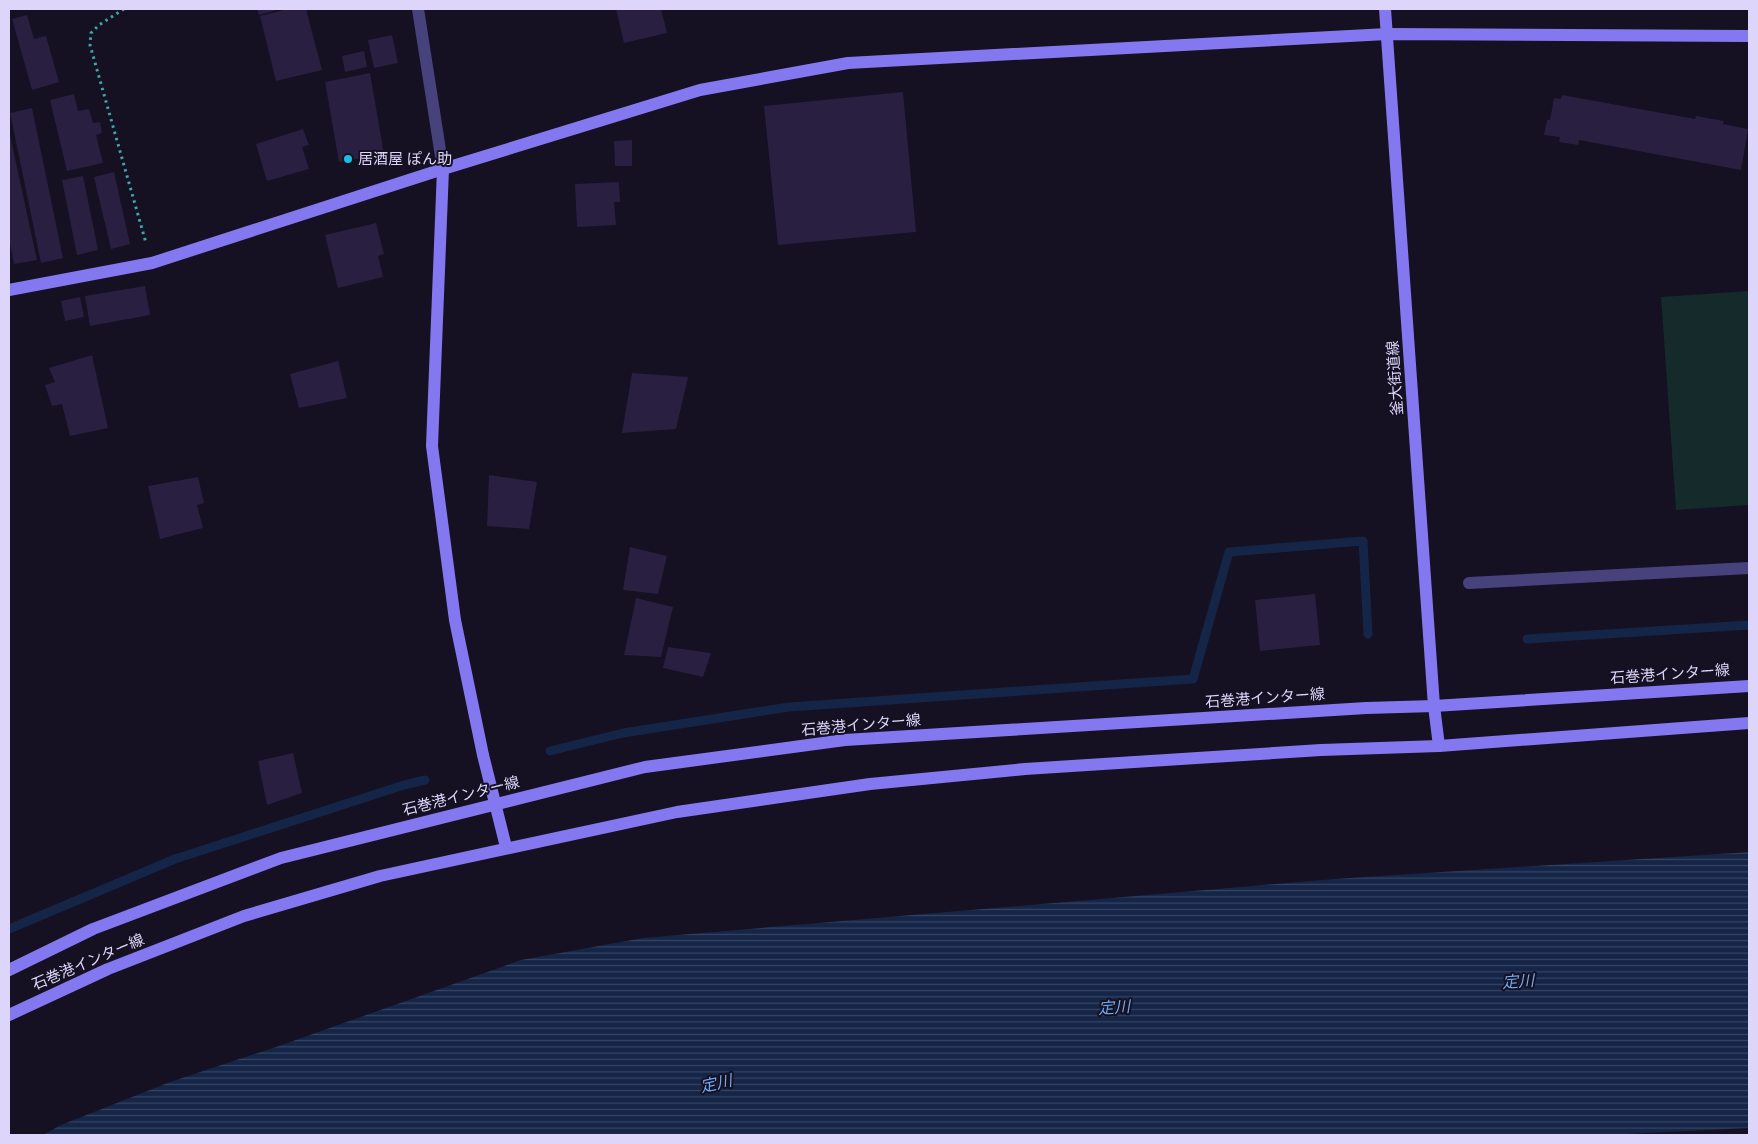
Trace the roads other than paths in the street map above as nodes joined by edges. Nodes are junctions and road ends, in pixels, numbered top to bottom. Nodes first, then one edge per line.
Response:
1 (418, 9) edge
2 (1385, 9) edge
3 (1386, 34) junction
4 (1749, 36) edge
5 (443, 168) junction
6 (9, 290) edge
7 (1749, 568) edge
8 (1469, 583) dead end
9 (1749, 686) edge
10 (1434, 706) junction
11 (1749, 723) edge
12 (1439, 746) junction
13 (496, 804) junction
14 (506, 847) junction
15 (9, 970) edge
16 (9, 1015) edge

1 - 5 street
2 - 3 main road, 釜大街道線
3 - 4 main road
3 - 5 main road
3 - 10 main road, 釜大街道線
5 - 6 main road
5 - 13 main road
7 - 8 street
9 - 10 main road, 石巻港インター線
10 - 12 main road, 釜大街道線
10 - 13 main road, 石巻港インター線
11 - 12 main road, 石巻港インター線
12 - 14 main road, 石巻港インター線
13 - 14 main road
13 - 15 main road, 石巻港インター線
14 - 16 main road, 石巻港インター線

